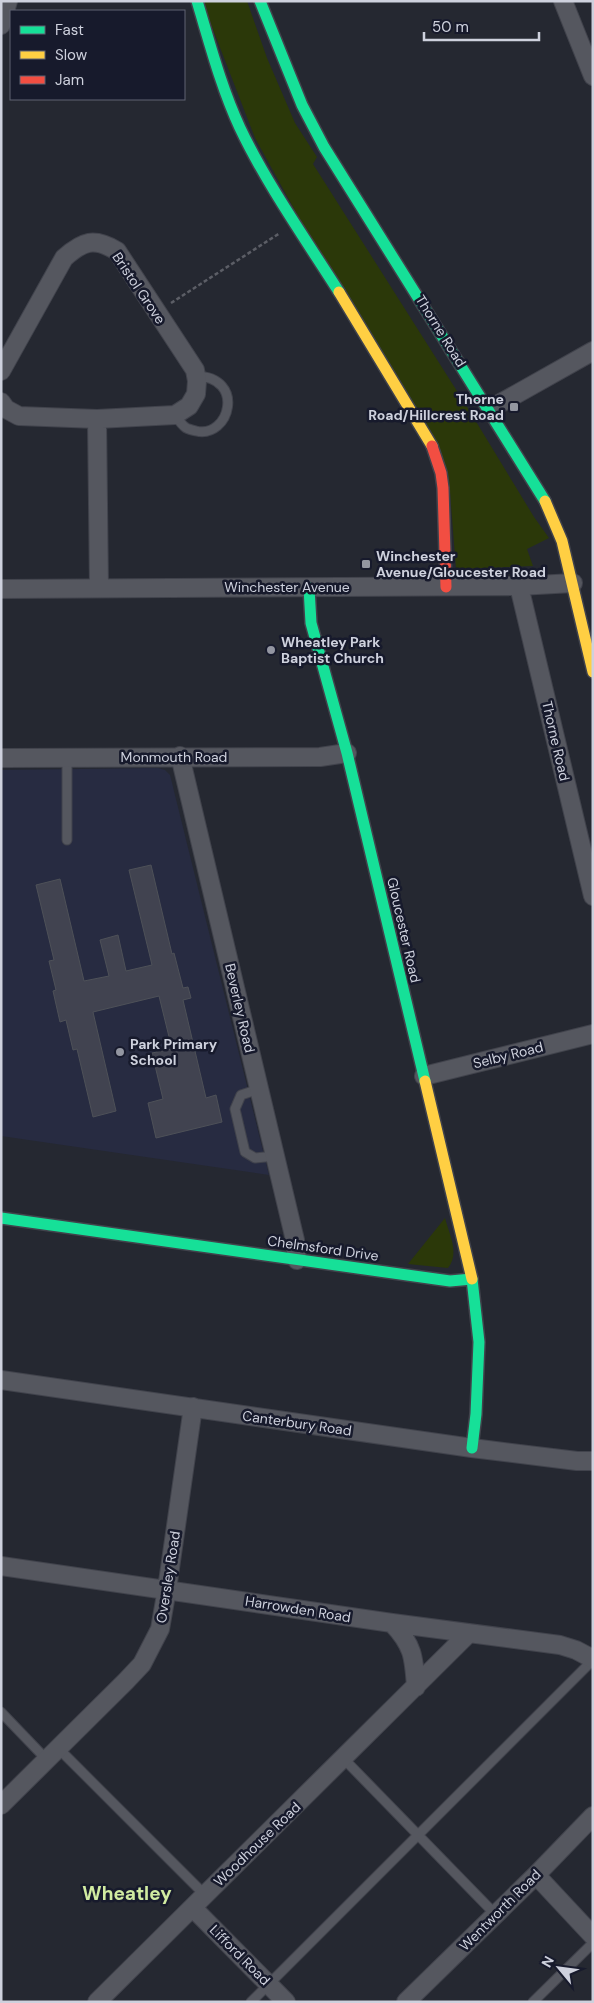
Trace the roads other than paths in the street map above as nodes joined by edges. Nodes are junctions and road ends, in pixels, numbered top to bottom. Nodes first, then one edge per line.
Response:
1 (8, 1) edge
2 (197, 1) edge
3 (260, 1) edge
4 (563, 1) edge
5 (1, 25) edge
6 (593, 76) edge
7 (593, 351) edge
8 (1, 371) edge
9 (196, 376) junction
10 (1, 402) edge
11 (490, 409) junction
12 (175, 415) junction
13 (97, 419) junction
14 (573, 583) junction
15 (518, 586) junction
16 (446, 587) junction
17 (99, 588) junction
18 (309, 588) junction
19 (1, 590) edge
20 (593, 672) edge
21 (347, 752) junction
22 (180, 756) junction
23 (1, 758) edge
24 (67, 758) junction
25 (67, 840) dead end
26 (593, 896) edge
27 (593, 1034) edge
28 (424, 1076) junction
29 (259, 1089) junction
30 (275, 1156) junction
31 (1, 1218) edge
32 (296, 1260) junction
33 (472, 1279) junction
34 (1, 1380) edge
35 (193, 1407) junction
36 (472, 1448) junction
37 (593, 1461) edge
38 (1, 1566) edge
39 (167, 1589) junction
40 (392, 1623) junction
41 (468, 1634) junction
42 (593, 1660) edge
43 (416, 1687) junction
44 (1, 1712) edge
45 (52, 1754) junction
46 (344, 1759) junction
47 (1, 1805) edge
48 (593, 1816) edge
49 (419, 1834) junction
50 (536, 1875) junction
51 (199, 1902) junction
52 (495, 1914) junction
53 (593, 1936) edge
54 (593, 1943) edge
55 (269, 1984) junction
56 (98, 2002) edge
57 (251, 2002) edge
58 (286, 2002) edge
59 (406, 2002) edge
60 (533, 2002) edge

1 - 5 street
2 - 16 street
3 - 11 street, Thorne Road
4 - 6 street
7 - 11 street
8 - 9 street, Bristol Grove
9 - 12 street
9 - 12 lane
10 - 13 street
11 - 14 street, Thorne Road
12 - 13 street
13 - 17 street
14 - 15 street, Winchester Avenue
14 - 20 street, Thorne Road
15 - 16 street, Winchester Avenue
15 - 26 street, Thorne Road
16 - 18 street, Winchester Avenue
17 - 18 street, Winchester Avenue
17 - 19 street, Winchester Avenue
18 - 21 street, Gloucester Road
21 - 22 street, Monmouth Road
21 - 28 street, Gloucester Road
22 - 24 street, Monmouth Road
22 - 29 street, Beverley Road
23 - 24 street, Monmouth Road
24 - 25 lane
27 - 28 street, Selby Road
28 - 33 street, Gloucester Road
29 - 30 street, Beverley Road
29 - 30 lane
30 - 32 street, Beverley Road
31 - 32 street, Chelmsford Drive
32 - 33 street, Chelmsford Drive
33 - 36 street
34 - 35 street, Canterbury Road
35 - 36 street, Canterbury Road
35 - 39 street, Oversley Road
36 - 37 street, Canterbury Road
38 - 39 street, Harrowden Road
39 - 40 street, Harrowden Road
39 - 45 street, Oversley Road
40 - 41 street, Harrowden Road
40 - 43 street
41 - 42 street, Harrowden Road
41 - 43 street, Woodhouse Road
42 - 49 lane
43 - 46 street, Woodhouse Road
44 - 45 lane
45 - 47 street, Oversley Road
45 - 51 lane
46 - 49 lane
46 - 51 street, Woodhouse Road
48 - 50 street, Wentworth Road
49 - 52 lane
49 - 55 lane
50 - 52 street, Wentworth Road
50 - 53 street
51 - 55 street, Lifford Road
51 - 56 street, Woodhouse Road
52 - 59 street, Wentworth Road
54 - 60 lane
55 - 57 lane
55 - 58 street, Lifford Road

